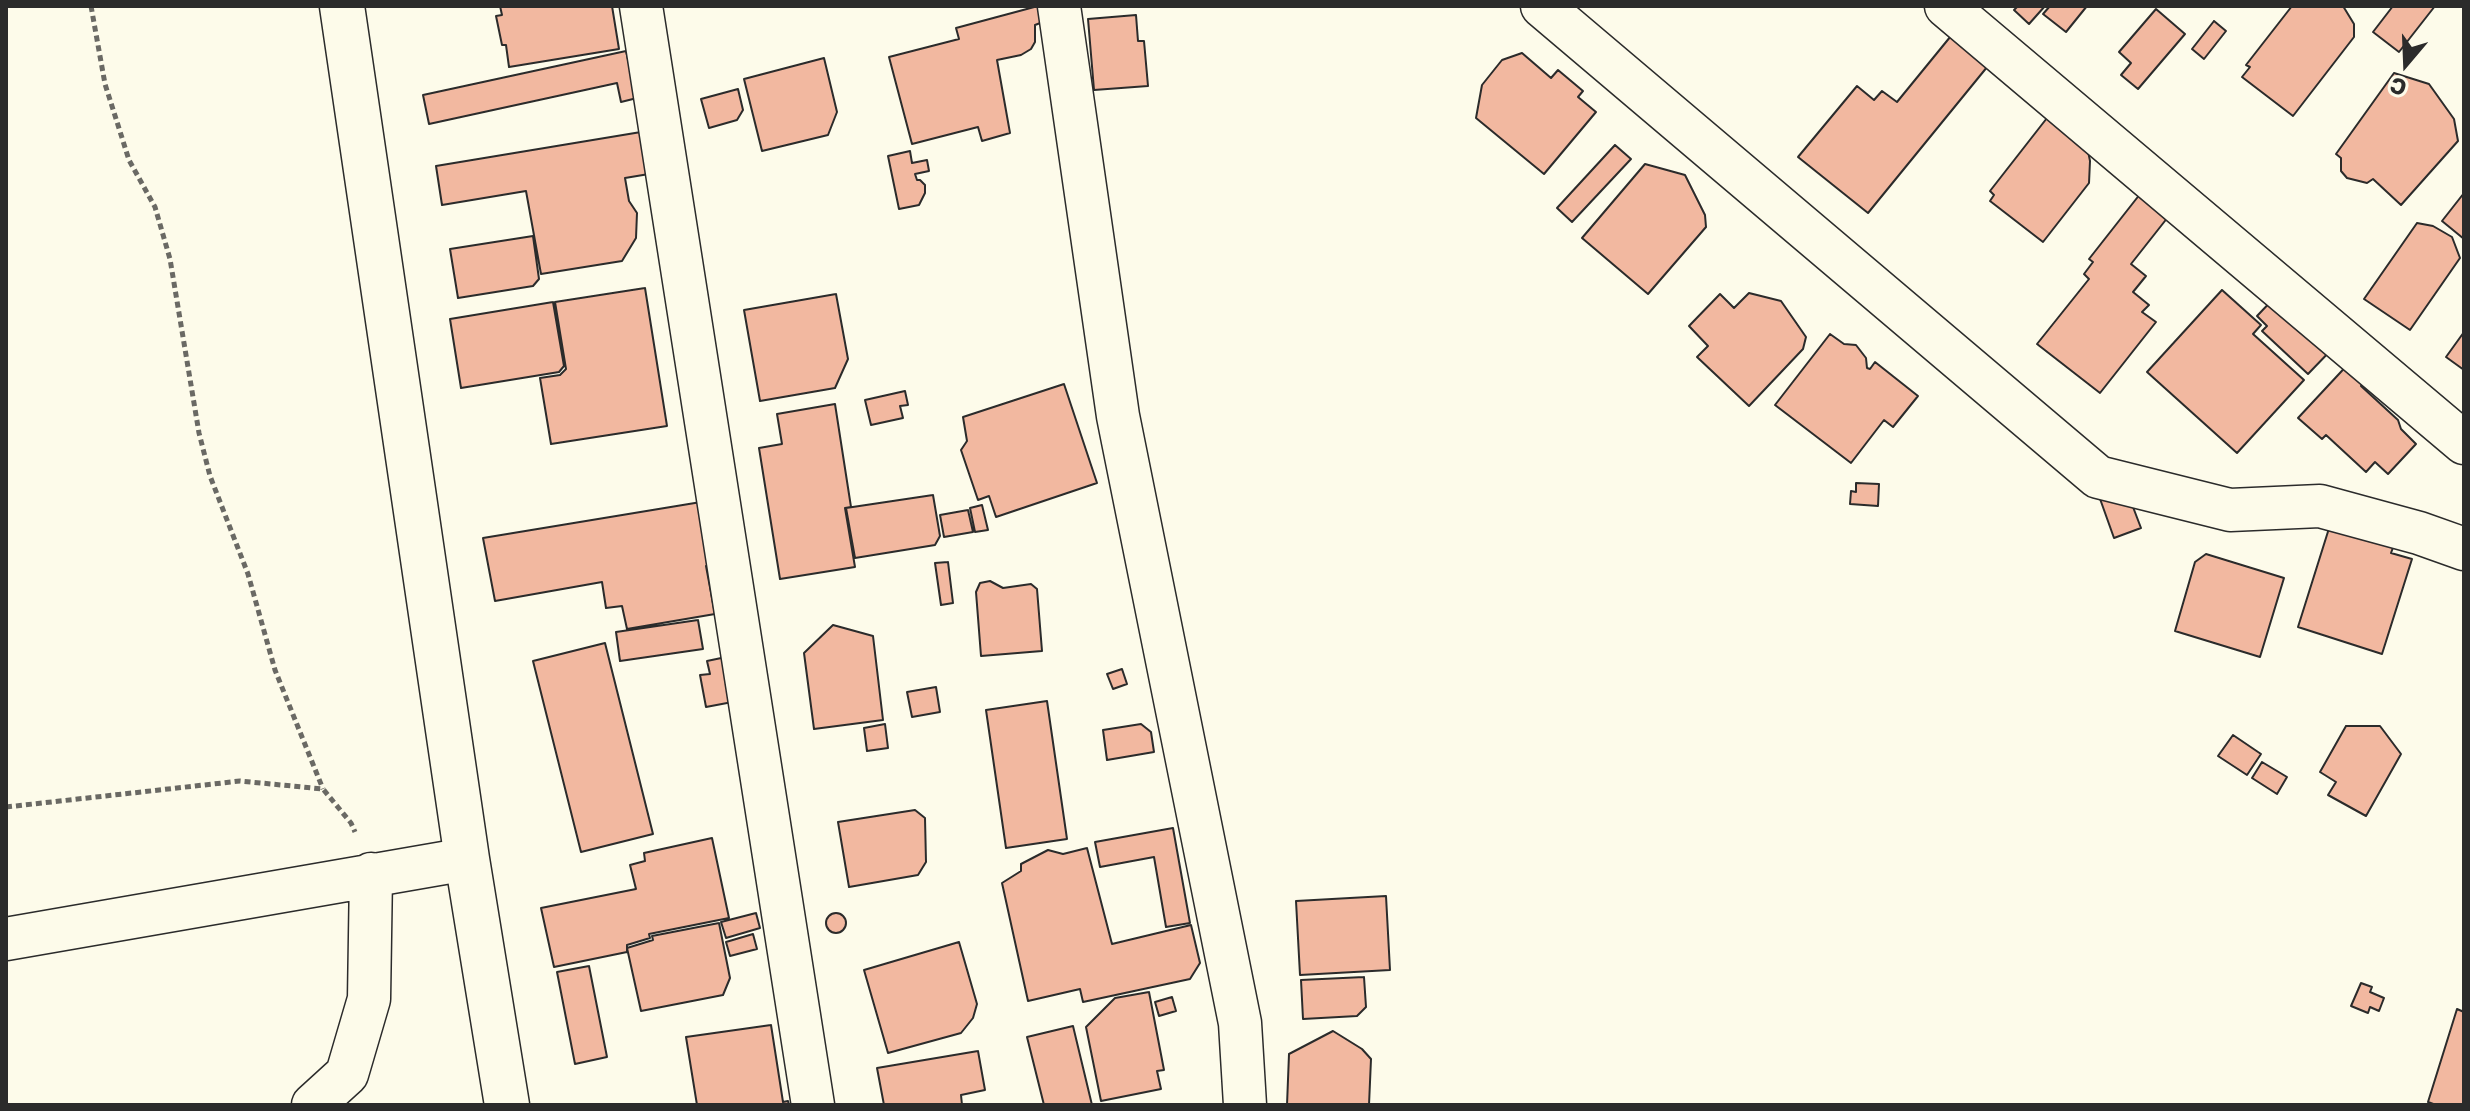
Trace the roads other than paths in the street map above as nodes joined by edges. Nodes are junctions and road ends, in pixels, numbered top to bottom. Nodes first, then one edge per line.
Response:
1 (342, 6) edge
2 (641, 6) edge
3 (1059, 6) edge
4 (1542, 6) edge
5 (1946, 6) edge
6 (2464, 443) edge
7 (2464, 549) edge
8 (467, 859) junction
9 (371, 874) junction
10 (6, 939) edge
11 (313, 1105) edge
12 (507, 1105) edge
13 (813, 1105) edge
14 (1245, 1105) edge

1 - 8 main road
2 - 13 street
3 - 14 street
4 - 7 street
5 - 6 street
8 - 9 street
8 - 12 main road
9 - 10 street
9 - 11 street

